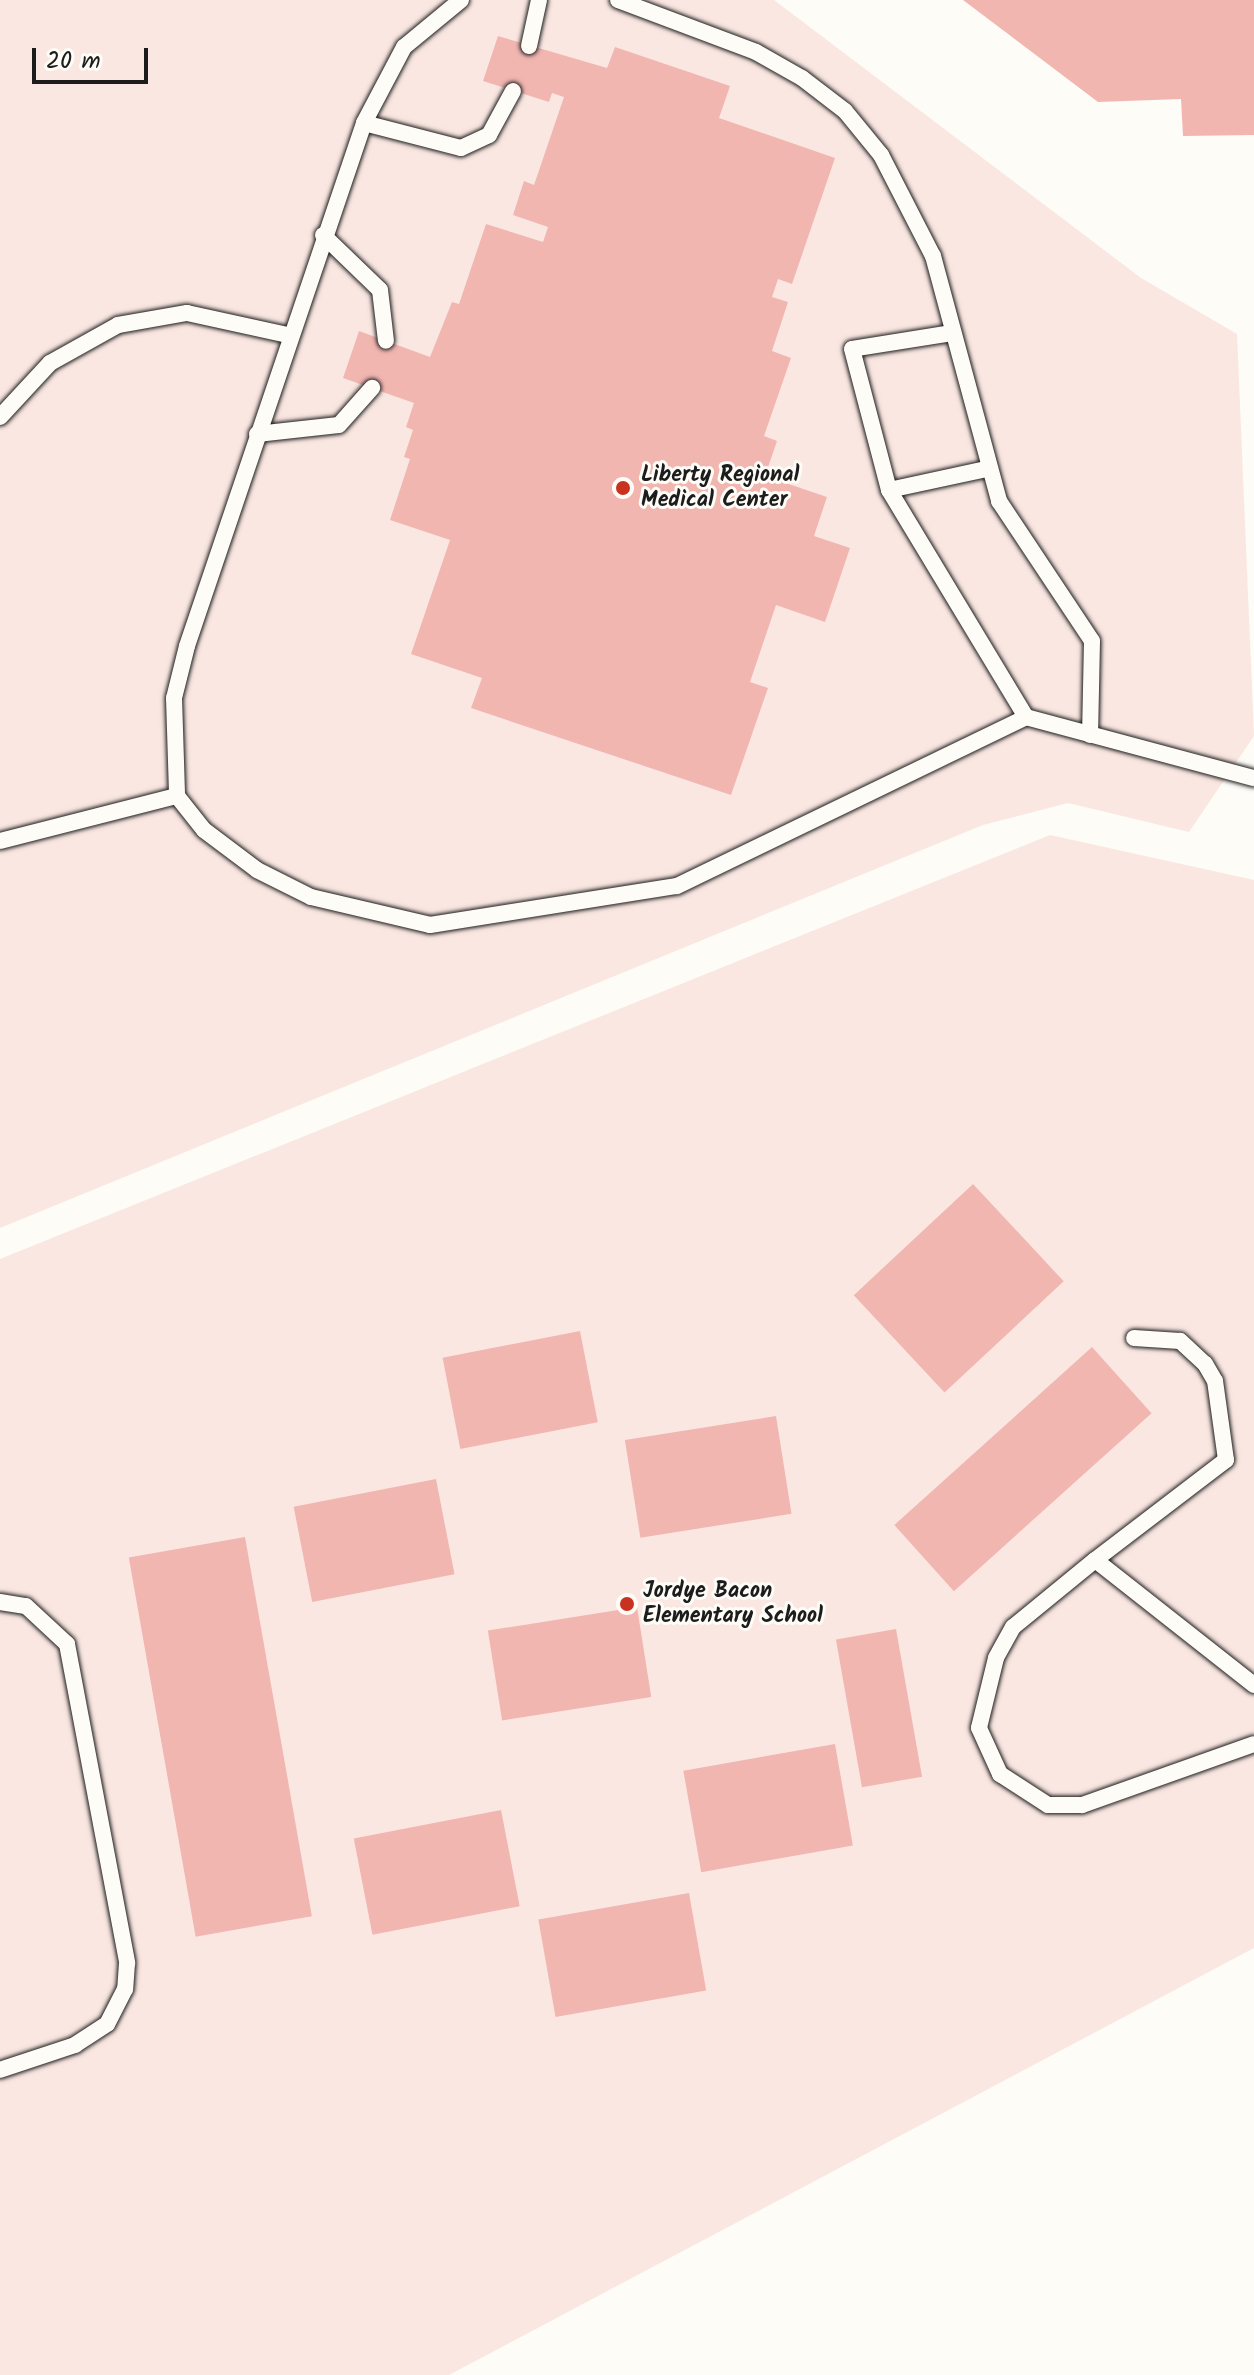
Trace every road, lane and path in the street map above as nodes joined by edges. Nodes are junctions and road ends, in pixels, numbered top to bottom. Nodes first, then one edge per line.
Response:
1 (461, 0) edge
2 (539, 0) edge
3 (618, 0) edge
4 (529, 46) dead end
5 (513, 91) dead end
6 (364, 123) junction
7 (323, 235) junction
8 (952, 333) junction
9 (288, 335) junction
10 (386, 341) dead end
11 (372, 388) dead end
12 (0, 417) edge
13 (257, 434) junction
14 (986, 469) junction
15 (889, 490) junction
16 (1026, 717) junction
17 (1090, 735) junction
18 (1254, 778) edge
19 (177, 796) junction
20 (0, 841) edge
21 (1134, 1338) dead end
22 (1095, 1560) junction
23 (0, 1602) edge
24 (1254, 1685) edge
25 (1254, 1744) edge
26 (0, 2070) edge

1 - 6 lane
2 - 4 lane
3 - 8 lane
5 - 6 lane
6 - 7 lane
7 - 9 lane
7 - 10 lane
8 - 14 lane
8 - 15 lane
9 - 12 lane
9 - 13 lane
11 - 13 lane
13 - 19 lane
14 - 15 lane
14 - 17 lane
15 - 16 lane
16 - 17 lane
16 - 19 lane
17 - 18 lane
19 - 20 lane
21 - 22 lane
22 - 24 lane
22 - 25 lane
23 - 26 lane

